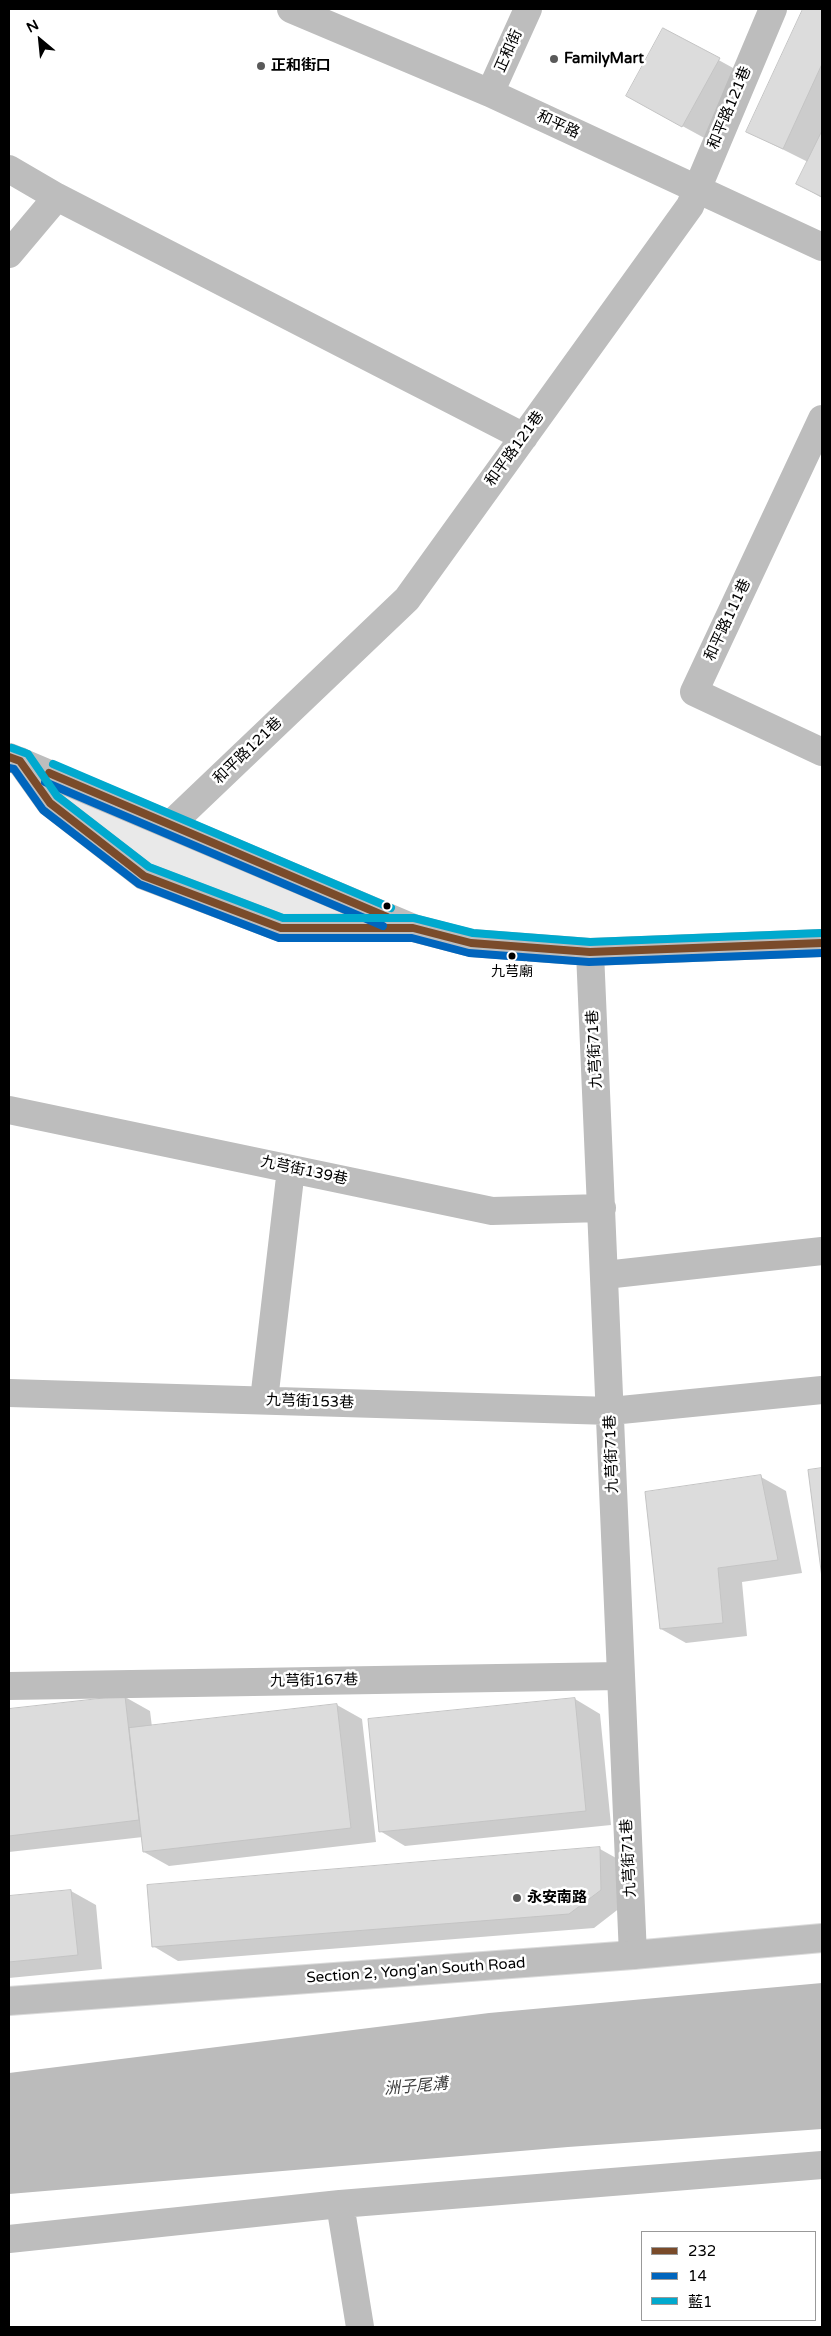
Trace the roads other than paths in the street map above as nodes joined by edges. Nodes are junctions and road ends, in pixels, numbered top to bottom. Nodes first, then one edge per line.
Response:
1 (291, 9) edge
2 (528, 9) edge
3 (773, 9) edge
4 (490, 93) junction
5 (9, 169) edge
6 (696, 190) junction
7 (57, 197) junction
8 (822, 247) edge
9 (9, 254) edge
10 (822, 420) edge
11 (524, 437) junction
12 (822, 752) edge
13 (14, 759) edge
14 (170, 825) junction
15 (413, 928) junction
16 (822, 942) edge
17 (590, 952) junction
18 (9, 1110) edge
19 (291, 1169) junction
20 (602, 1208) junction
21 (822, 1251) edge
22 (605, 1275) junction
23 (822, 1390) edge
24 (9, 1393) edge
25 (264, 1400) junction
26 (610, 1411) junction
27 (620, 1676) junction
28 (9, 1686) edge
29 (822, 1938) edge
30 (633, 1955) junction
31 (9, 2001) edge
32 (822, 2165) edge
33 (340, 2204) junction
34 (9, 2239) edge
35 (360, 2327) edge

1 - 4 street, 和平路
2 - 4 street, 正和街
3 - 6 street, 和平路121巷
4 - 6 street, 和平路
5 - 7 street
6 - 8 street, 和平路
6 - 11 street, 和平路121巷
7 - 9 street
7 - 11 street
10 - 12 street, 和平路111巷
11 - 14 street, 和平路121巷
13 - 14 street
13 - 15 street
14 - 15 street
15 - 17 street
16 - 17 street
17 - 20 street, 九芎街71巷
18 - 19 street, 九芎街139巷
19 - 20 street, 九芎街139巷
19 - 25 street
20 - 22 street, 九芎街71巷
21 - 22 street
22 - 26 street, 九芎街71巷
23 - 26 street, 九芎街153巷
24 - 25 street, 九芎街153巷
25 - 26 street, 九芎街153巷
26 - 27 street, 九芎街71巷
27 - 28 street, 九芎街167巷
27 - 30 street, 九芎街71巷
29 - 30 street, Section 2, Yong'an South Road
30 - 31 street, Section 2, Yong'an South Road
32 - 33 street
33 - 34 street
33 - 35 street

